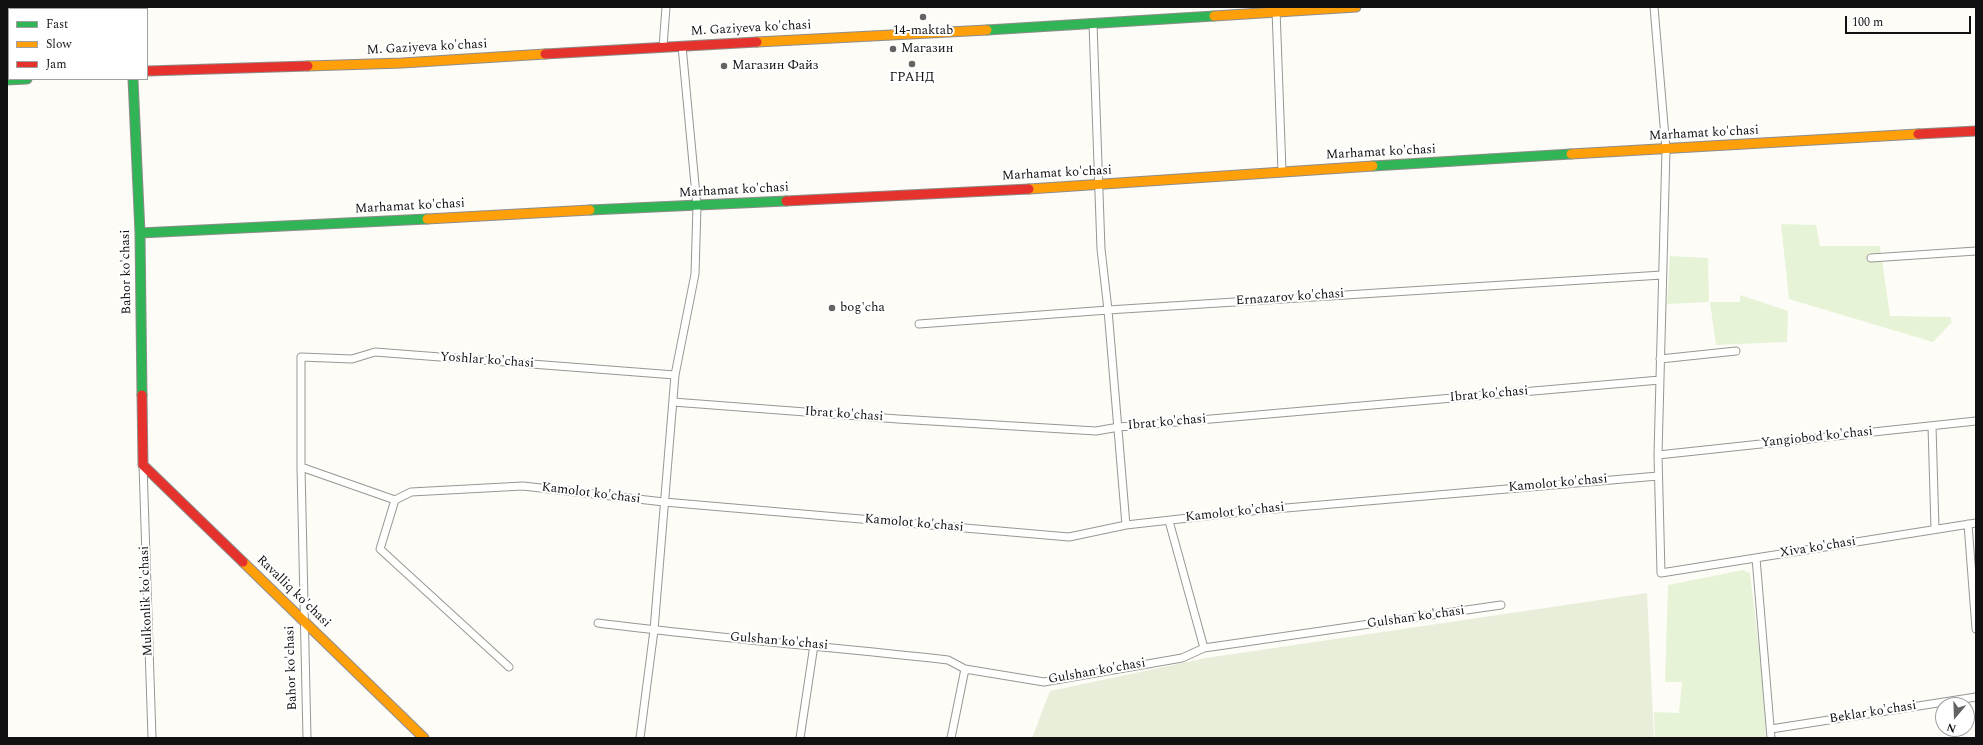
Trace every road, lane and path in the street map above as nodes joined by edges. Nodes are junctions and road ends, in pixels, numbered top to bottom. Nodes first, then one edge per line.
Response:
1 (666, 7) edge
2 (1356, 7) edge
3 (1654, 7) edge
4 (1276, 9) edge
5 (1093, 24) junction
6 (682, 46) junction
7 (663, 47) junction
8 (148, 71) edge
9 (133, 80) edge
10 (1976, 131) edge
11 (1666, 149) junction
12 (1282, 171) junction
13 (1099, 185) junction
14 (697, 206) junction
15 (140, 233) junction
16 (1976, 250) edge
17 (1871, 258) dead end
18 (1662, 274) junction
19 (1108, 310) junction
20 (919, 324) dead end
21 (1736, 351) dead end
22 (301, 357) joint
23 (1660, 359) junction
24 (675, 375) junction
25 (1660, 380) junction
26 (673, 402) junction
27 (1976, 421) edge
28 (1932, 426) junction
29 (1119, 427) junction
30 (1658, 455) junction
31 (143, 465) junction
32 (301, 467) junction
33 (1658, 476) junction
34 (395, 500) junction
35 (664, 502) junction
36 (1169, 521) junction
37 (1976, 523) edge
38 (1968, 524) junction
39 (1126, 525) junction
40 (1935, 529) junction
41 (1756, 558) junction
42 (1501, 605) dead end
43 (304, 621) junction
44 (598, 623) dead end
45 (1976, 629) edge
46 (654, 630) junction
47 (814, 645) junction
48 (1204, 648) junction
49 (509, 667) dead end
50 (965, 669) junction
51 (1976, 698) edge
52 (1771, 729) junction
53 (152, 738) edge
54 (308, 738) edge
55 (424, 738) edge
56 (640, 738) edge
57 (800, 738) edge
58 (951, 738) edge
59 (1771, 738) edge

1 - 7 street
2 - 4 street, M. Gaziyeva ko'chasi
3 - 11 street
4 - 5 street, M. Gaziyeva ko'chasi
4 - 12 street
5 - 6 street, M. Gaziyeva ko'chasi
5 - 13 street
6 - 7 street, M. Gaziyeva ko'chasi
6 - 14 street
7 - 8 street, M. Gaziyeva ko'chasi
9 - 15 street, Bahor ko'chasi
10 - 11 street, Marhamat ko'chasi
11 - 12 street, Marhamat ko'chasi
11 - 18 street
12 - 13 street, Marhamat ko'chasi
13 - 14 street, Marhamat ko'chasi
13 - 19 street
14 - 15 street, Marhamat ko'chasi
14 - 24 street
15 - 31 street, Bahor ko'chasi
16 - 17 street
18 - 19 street, Ernazarov ko'chasi
18 - 23 street
19 - 20 street, Ernazarov ko'chasi
19 - 29 street
21 - 23 street
22 - 24 street, Yoshlar ko'chasi
22 - 32 street, Bahor ko'chasi
23 - 25 street
24 - 26 street
25 - 29 street, Ibrat ko'chasi
25 - 30 street
26 - 29 street, Ibrat ko'chasi
26 - 35 street
27 - 28 street, Yangiobod ko'chasi
28 - 30 street, Yangiobod ko'chasi
28 - 40 street
29 - 39 street
30 - 33 street
31 - 43 street, Ravalliq ko'chasi
31 - 53 street, Mulkonlik ko'chasi
32 - 34 street
32 - 43 street, Bahor ko'chasi
33 - 36 street, Kamolot ko'chasi
33 - 41 street, Xiva ko'chasi
34 - 35 street, Kamolot ko'chasi
34 - 49 street
35 - 39 street, Kamolot ko'chasi
35 - 46 street
36 - 39 street, Kamolot ko'chasi
36 - 48 street
37 - 38 street, Xiva ko'chasi
38 - 40 street, Xiva ko'chasi
38 - 45 street
40 - 41 street, Xiva ko'chasi
41 - 52 street
42 - 48 street, Gulshan ko'chasi
43 - 54 street, Bahor ko'chasi
43 - 55 street, Ravalliq ko'chasi
44 - 46 street, Gulshan ko'chasi
46 - 47 street, Gulshan ko'chasi
46 - 56 street
47 - 50 street, Gulshan ko'chasi
47 - 57 street
48 - 50 street, Gulshan ko'chasi
50 - 58 street
51 - 52 street, Beklar ko'chasi
52 - 59 street

